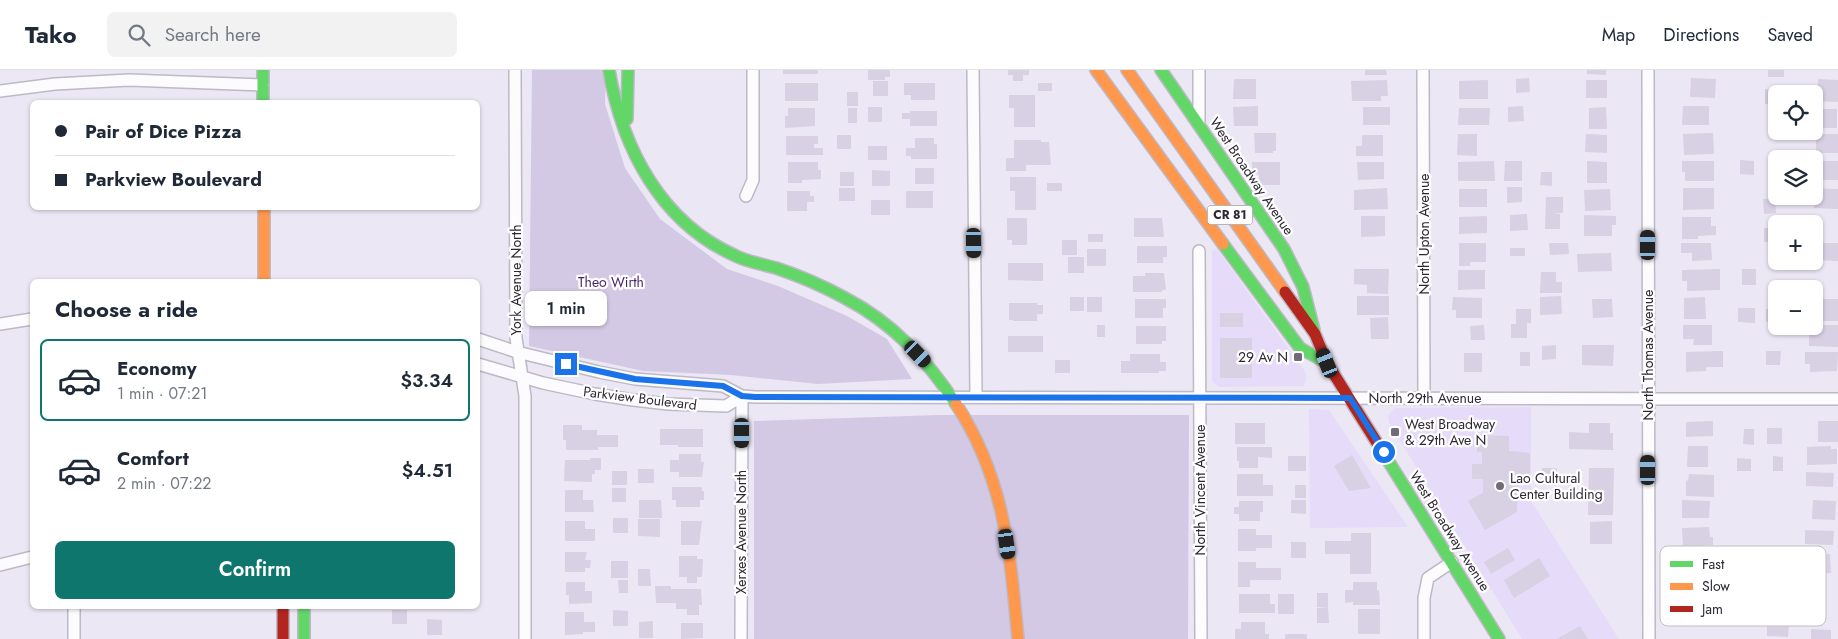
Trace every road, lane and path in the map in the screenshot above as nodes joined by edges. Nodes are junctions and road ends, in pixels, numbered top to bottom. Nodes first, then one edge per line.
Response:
1 (263, 70) edge
2 (515, 70) edge
3 (610, 70) edge
4 (628, 70) edge
5 (753, 70) edge
6 (973, 70) edge
7 (1096, 70) edge
8 (1127, 70) edge
9 (1161, 70) edge
10 (1199, 70) edge
11 (1423, 70) edge
12 (1648, 70) edge
13 (263, 85) junction
14 (0, 91) edge
15 (263, 100) edge
16 (1199, 125) junction
17 (627, 139) junction
18 (746, 196) dead end
19 (264, 210) edge
20 (1199, 251) dead end
21 (264, 279) edge
22 (30, 319) edge
23 (0, 324) edge
24 (1315, 334) junction
25 (480, 341) edge
26 (517, 352) junction
27 (1327, 363) junction
28 (480, 365) edge
29 (522, 376) junction
30 (742, 396) junction
31 (951, 397) junction
32 (976, 397) junction
33 (1200, 398) junction
34 (1350, 398) junction
35 (1424, 398) junction
36 (1648, 399) junction
37 (1838, 399) edge
38 (30, 558) edge
39 (1452, 562) junction
40 (0, 565) edge
41 (74, 609) edge
42 (283, 609) edge
43 (304, 609) edge
44 (74, 639) edge
45 (283, 639) edge
46 (304, 639) edge
47 (525, 639) edge
48 (741, 639) edge
49 (1018, 639) edge
50 (1201, 639) edge
51 (1424, 639) edge
52 (1499, 639) edge
53 (1649, 639) edge

1 - 13 street
2 - 26 street, York Avenue North
3 - 17 street
4 - 17 street
5 - 18 street
6 - 32 street
7 - 27 street, West Broadway Avenue / CR 81
8 - 24 street, West Broadway Avenue / CR 81
9 - 16 street, West Broadway Avenue
10 - 16 street
11 - 35 street, North Upton Avenue
12 - 36 street, North Thomas Avenue
13 - 14 street
13 - 15 street
16 - 24 street, West Broadway Avenue
17 - 31 street
19 - 21 street
20 - 33 street, North Vincent Avenue
22 - 23 street
24 - 27 street, West Broadway Avenue / CR 81
25 - 26 street, Parkview Boulevard
26 - 29 street, York Avenue North
26 - 30 street, Parkview Boulevard
27 - 34 street, West Broadway Avenue / CR 81
28 - 29 street, Parkview Boulevard
29 - 30 street, Parkview Boulevard
29 - 47 street, York Avenue North
30 - 31 street, North 29th Avenue
30 - 48 street, Xerxes Avenue North
31 - 32 street, North 29th Avenue
31 - 49 street
32 - 33 street, North 29th Avenue
33 - 34 street, North 29th Avenue
33 - 50 street, North Vincent Avenue
34 - 35 street, North 29th Avenue
34 - 39 street, West Broadway Avenue / CR 81
35 - 36 street, North 29th Avenue
36 - 37 street, North 29th Avenue
36 - 53 street, North Thomas Avenue
38 - 40 street
39 - 51 street
39 - 52 street, West Broadway Avenue / CR 81
41 - 44 street
42 - 45 street
43 - 46 street

